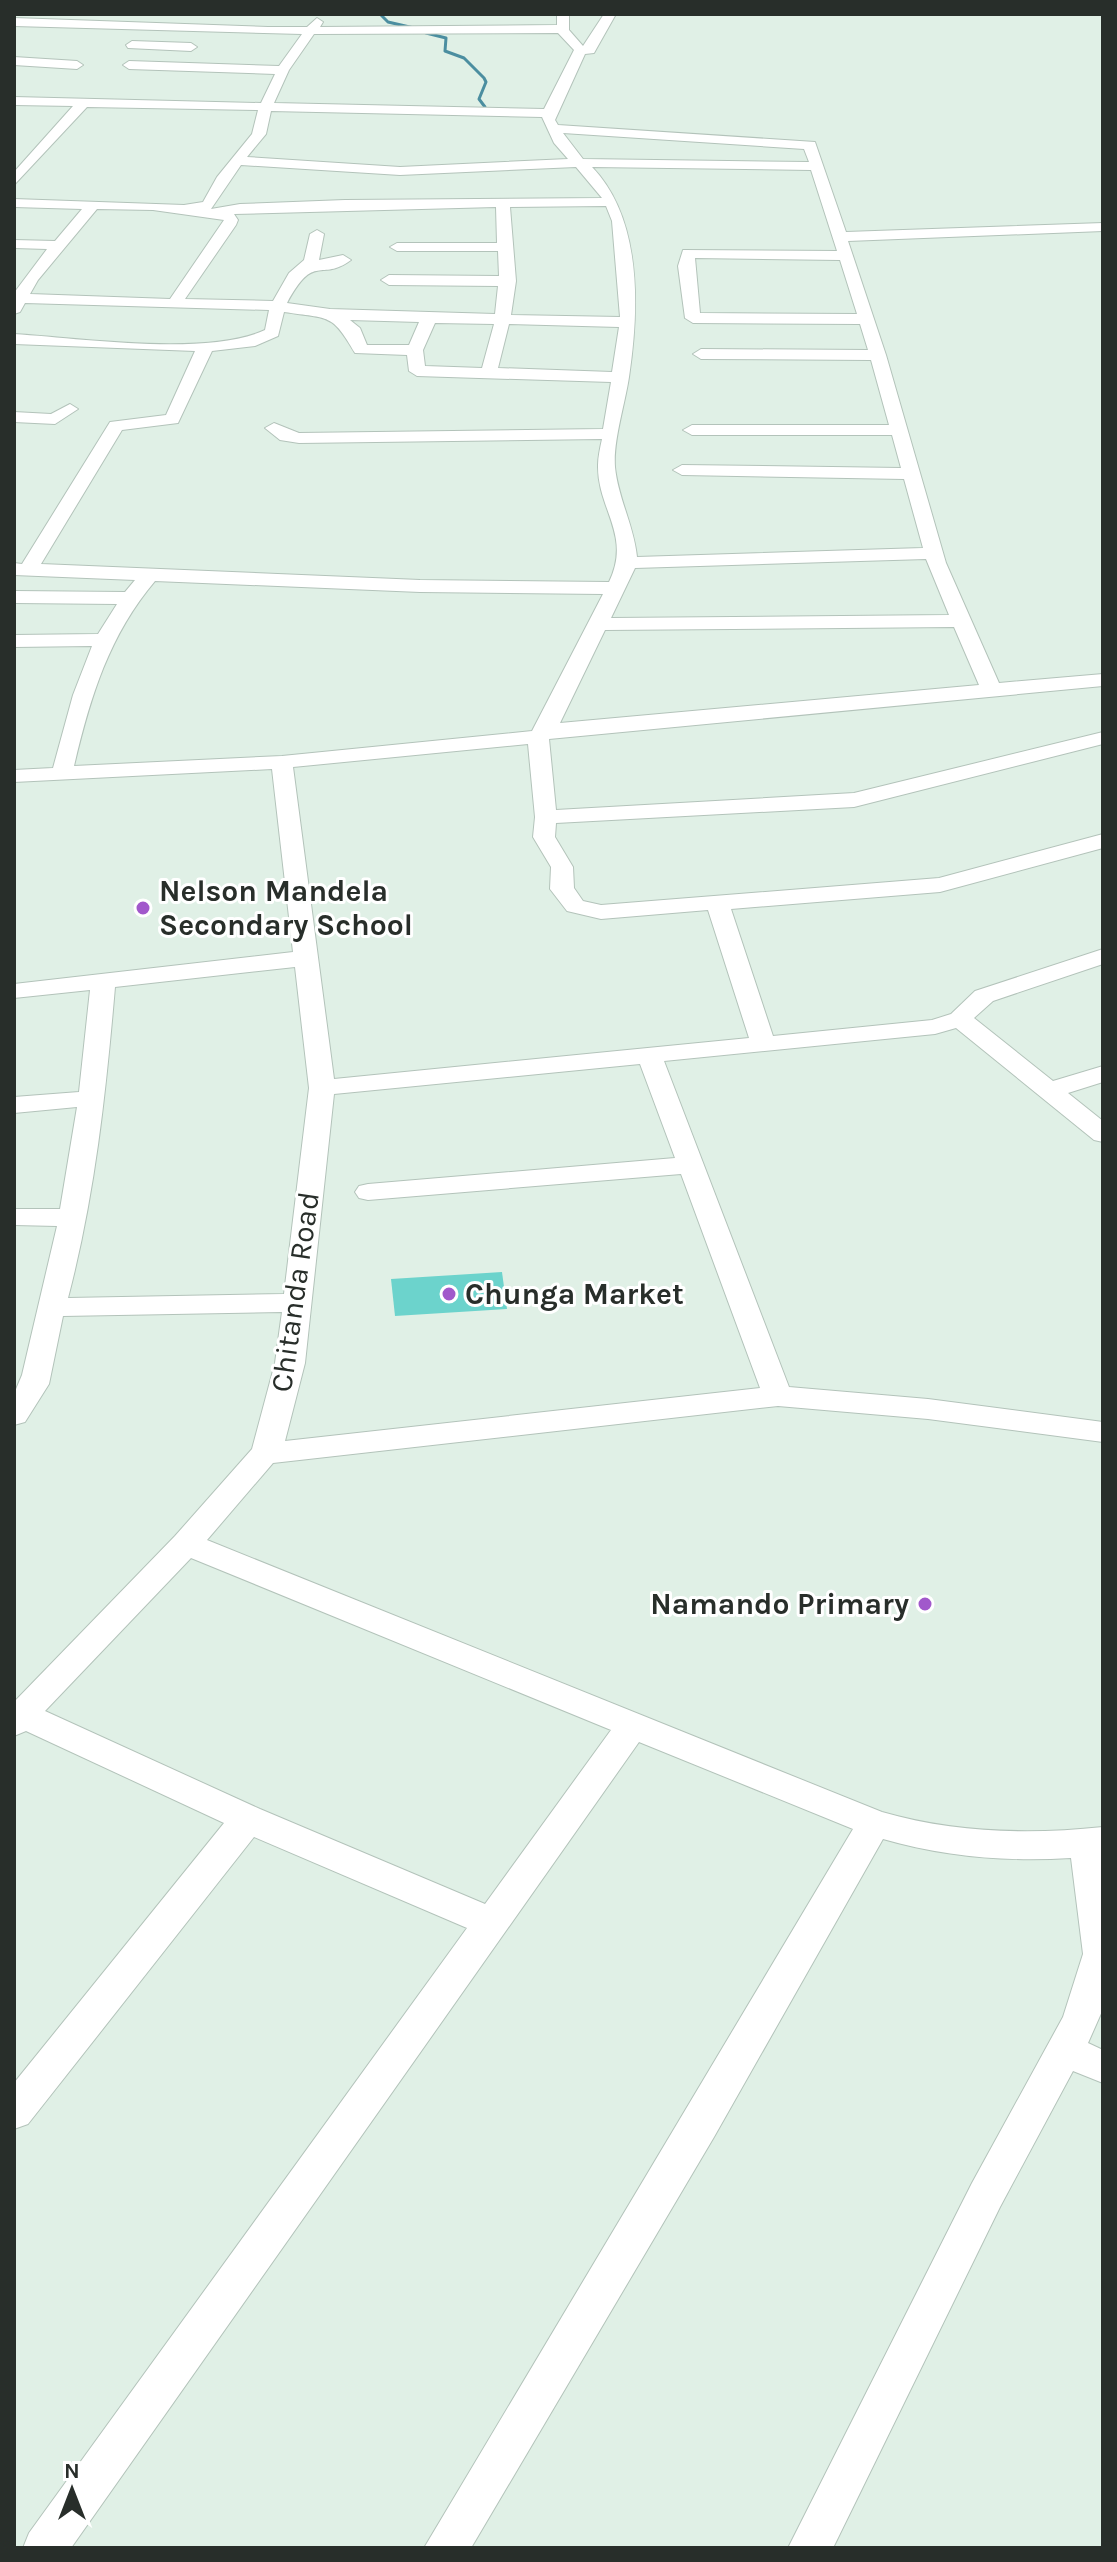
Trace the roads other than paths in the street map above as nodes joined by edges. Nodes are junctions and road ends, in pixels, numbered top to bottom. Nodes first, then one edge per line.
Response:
1 (323, 14) edge
2 (610, 14) edge
3 (513, 16) edge
4 (14, 22) edge
5 (562, 22) edge
6 (534, 29) junction
7 (310, 32) junction
8 (14, 36) edge
9 (96, 39) dead end
10 (132, 45) dead end
11 (206, 47) dead end
12 (281, 50) dead end
13 (296, 50) junction
14 (580, 50) junction
15 (14, 61) edge
16 (77, 65) dead end
17 (129, 65) dead end
18 (283, 70) junction
19 (14, 101) edge
20 (84, 102) junction
21 (268, 107) junction
22 (549, 113) junction
23 (556, 129) junction
24 (239, 161) junction
25 (582, 163) junction
26 (818, 166) junction
27 (14, 181) edge
28 (610, 202) junction
29 (14, 203) edge
30 (93, 205) junction
31 (502, 207) junction
32 (186, 209) junction
33 (220, 213) junction
34 (412, 215) dead end
35 (1103, 227) edge
36 (317, 234) dead end
37 (838, 237) junction
38 (14, 244) edge
39 (57, 245) junction
40 (397, 247) dead end
41 (508, 247) junction
42 (845, 256) junction
43 (343, 260) dead end
44 (308, 267) junction
45 (389, 280) dead end
46 (508, 281) junction
47 (17, 302) edge
48 (175, 303) junction
49 (278, 305) junction
50 (330, 314) junction
51 (429, 317) junction
52 (504, 319) junction
53 (866, 319) junction
54 (628, 322) junction
55 (14, 339) edge
56 (206, 346) junction
57 (415, 350) junction
58 (701, 354) dead end
59 (878, 355) junction
60 (488, 374) junction
61 (621, 377) junction
62 (70, 409) dead end
63 (19, 418) edge
64 (274, 428) dead end
65 (692, 430) dead end
66 (898, 430) junction
67 (613, 434) junction
68 (14, 435) edge
69 (682, 470) dead end
70 (912, 474) junction
71 (935, 553) junction
72 (628, 563) junction
73 (21, 570) edge
74 (148, 577) junction
75 (613, 588) junction
76 (14, 597) edge
77 (127, 598) junction
78 (960, 621) junction
79 (598, 624) junction
80 (106, 640) junction
81 (14, 641) edge
82 (1103, 680) edge
83 (992, 692) junction
84 (542, 734) junction
85 (1103, 738) edge
86 (282, 762) junction
87 (62, 773) junction
88 (14, 776) edge
89 (546, 817) junction
90 (1103, 841) edge
91 (717, 903) junction
92 (1103, 956) edge
93 (308, 958) junction
94 (103, 982) junction
95 (14, 991) edge
96 (960, 1019) junction
97 (764, 1045) junction
98 (650, 1057) junction
99 (1103, 1074) edge
100 (322, 1088) junction
101 (1049, 1091) junction
102 (93, 1098) junction
103 (14, 1105) edge
104 (1103, 1134) edge
105 (691, 1165) junction
106 (368, 1192) dead end
107 (14, 1217) edge
108 (73, 1218) junction
109 (296, 1303) junction
110 (52, 1307) junction
111 (28, 1346) edge
112 (778, 1396) junction
113 (14, 1415) edge
114 (1103, 1432) edge
115 (264, 1454) junction
116 (186, 1544) junction
117 (18, 1719) edge
118 (632, 1726) junction
119 (248, 1819) junction
120 (874, 1823) junction
121 (1095, 1842) edge
122 (492, 1923) junction
123 (1065, 2050) junction
124 (1103, 2067) edge
125 (14, 2112) edge
126 (45, 2548) edge
127 (446, 2548) edge
128 (810, 2548) edge

1 - 7 street
2 - 14 street
3 - 6 street
4 - 7 street
5 - 6 street
5 - 14 street
6 - 7 street
7 - 13 street
8 - 9 street
10 - 11 street
12 - 13 street
13 - 18 street
14 - 22 street
15 - 16 street
17 - 18 street
18 - 21 street
19 - 20 street
20 - 21 street
20 - 27 street
21 - 22 street
21 - 24 street
22 - 23 street
23 - 25 street
23 - 26 street
24 - 25 street
24 - 32 street
25 - 26 street
25 - 28 street
26 - 37 street
28 - 31 street
28 - 54 street
29 - 30 street
30 - 32 street
30 - 39 street
31 - 33 street
31 - 34 street
31 - 41 street
32 - 33 street
33 - 48 street
35 - 37 street
36 - 44 street
37 - 42 street
38 - 39 street
39 - 47 street
40 - 41 street
41 - 46 street
42 - 53 street
42 - 53 street
43 - 44 street
44 - 49 street
45 - 46 street
46 - 52 street
47 - 48 street
48 - 49 street
49 - 50 street
49 - 56 street
50 - 51 street
50 - 57 street
51 - 52 street
51 - 57 street
52 - 54 street
52 - 60 street
53 - 59 street
54 - 61 street
55 - 56 street
56 - 73 street
57 - 60 street
58 - 59 street
59 - 66 street
60 - 61 street
61 - 67 street
62 - 63 street
63 - 68 street
64 - 67 street
65 - 66 street
66 - 70 street
67 - 72 street
69 - 70 street
70 - 71 street
71 - 72 street
71 - 78 street
72 - 75 street
73 - 74 street
74 - 75 street
74 - 77 street
75 - 79 street
76 - 77 street
77 - 80 street
78 - 79 street
78 - 83 street
79 - 84 street
80 - 81 street
80 - 87 street
82 - 83 street
83 - 84 street
84 - 86 street
84 - 89 street
85 - 89 street
86 - 87 street
86 - 93 street, Chitanda Road
87 - 88 street
89 - 91 street
90 - 91 street
91 - 97 street
92 - 96 street
93 - 94 street
93 - 100 street, Chitanda Road
94 - 95 street
94 - 102 street
96 - 97 street
96 - 101 street
97 - 98 street
98 - 100 street
98 - 105 street
99 - 101 street
100 - 109 street, Chitanda Road
101 - 104 street
102 - 103 street
102 - 108 street
105 - 106 street
105 - 112 street
107 - 108 street
108 - 110 street
109 - 110 street
109 - 115 street, Chitanda Road
110 - 111 street
111 - 113 street
112 - 114 street
112 - 115 street
115 - 116 street, Chitanda Road
116 - 117 street, Chitanda Road
116 - 118 street
117 - 119 street
118 - 120 street
118 - 122 street
119 - 122 street
119 - 125 street
120 - 121 street
120 - 127 street
121 - 123 street
122 - 126 street
123 - 124 street
123 - 128 street

